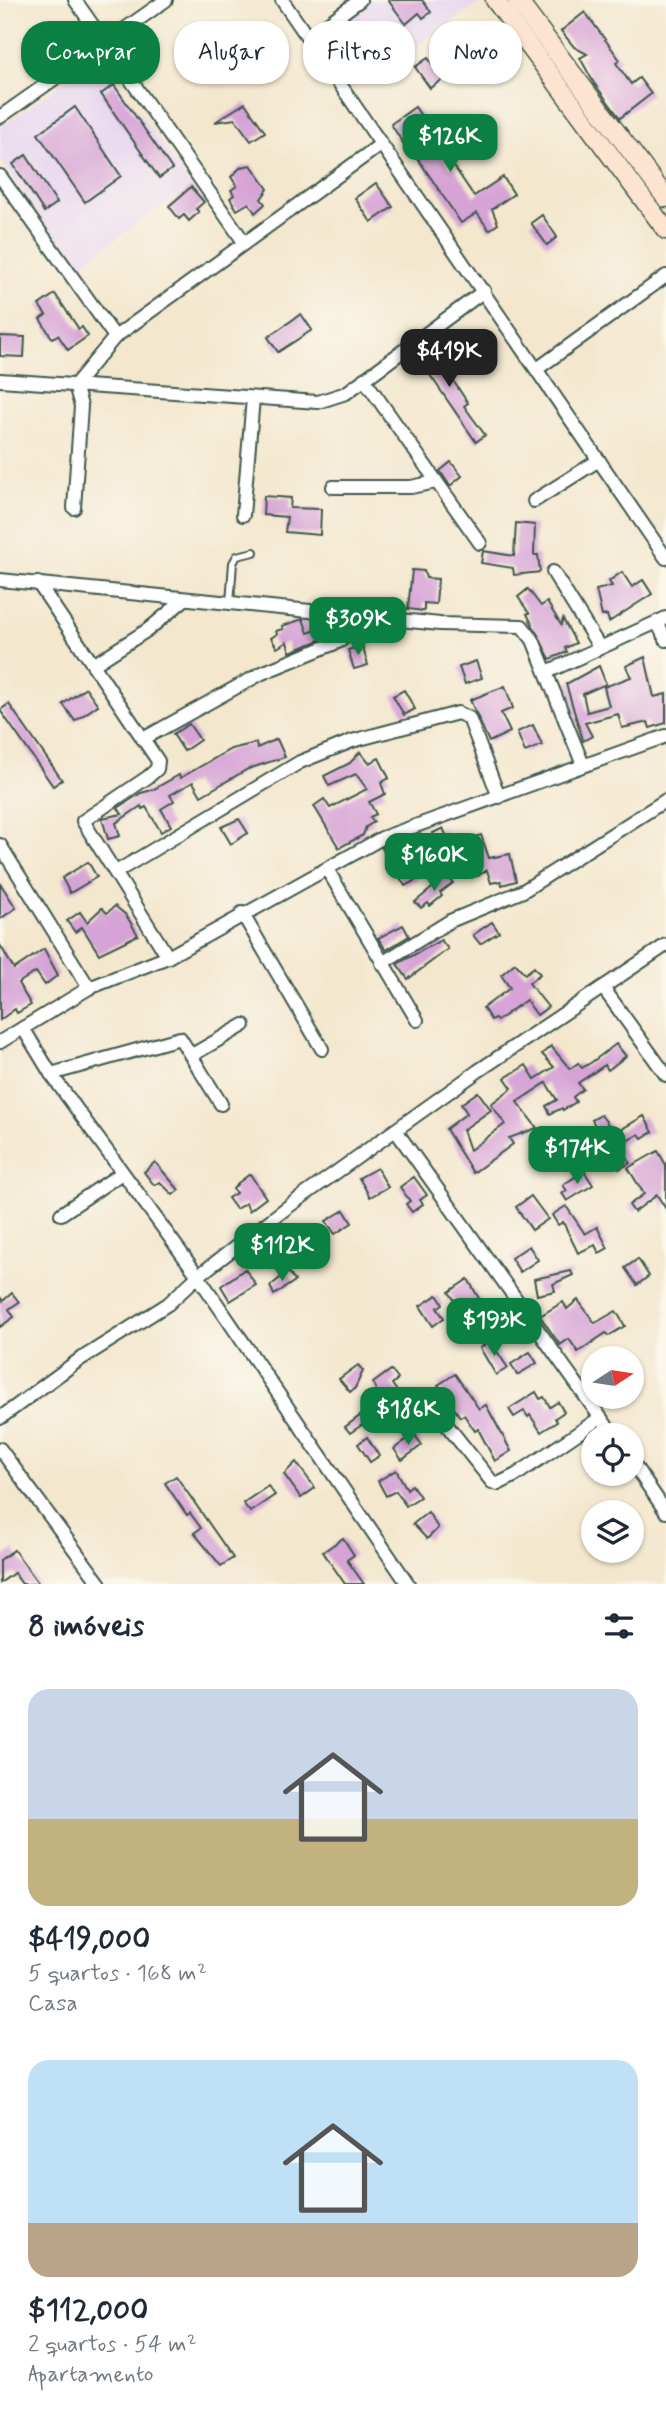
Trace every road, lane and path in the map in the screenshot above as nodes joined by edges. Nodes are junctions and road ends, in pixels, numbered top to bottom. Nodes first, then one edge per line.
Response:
1 (75, 0) edge
2 (166, 0) edge
3 (282, 0) edge
4 (360, 0) edge
5 (495, 0) edge
6 (517, 0) edge
7 (90, 21) edge
8 (136, 21) edge
9 (331, 21) edge
10 (303, 31) edge
11 (47, 84) edge
12 (134, 84) edge
13 (339, 84) edge
14 (0, 117) edge
15 (380, 145) junction
16 (0, 176) edge
17 (666, 198) edge
18 (666, 230) edge
19 (244, 242) junction
20 (666, 276) edge
21 (484, 291) junction
22 (115, 337) junction
23 (537, 369) junction
24 (364, 379) junction
25 (0, 380) edge
26 (75, 385) junction
27 (253, 398) junction
28 (599, 460) junction
29 (436, 482) junction
30 (333, 487) dead end
31 (534, 501) dead end
32 (74, 508) dead end
33 (243, 515) dead end
34 (480, 543) dead end
35 (254, 552) dead end
36 (666, 558) edge
37 (554, 572) dead end
38 (0, 580) edge
39 (38, 583) junction
40 (185, 599) junction
41 (230, 603) junction
42 (366, 617) junction
43 (661, 620) edge
44 (666, 640) edge
45 (600, 648) junction
46 (93, 665) junction
47 (547, 672) junction
48 (666, 736) edge
49 (143, 739) junction
50 (583, 765) junction
51 (499, 797) junction
52 (666, 800) edge
53 (0, 845) edge
54 (327, 869) junction
55 (116, 872) junction
56 (242, 913) junction
57 (666, 945) edge
58 (168, 957) junction
59 (382, 963) junction
60 (89, 988) junction
61 (604, 989) junction
62 (417, 1020) dead end
63 (244, 1025) dead end
64 (23, 1028) junction
65 (0, 1042) edge
66 (322, 1049) dead end
67 (192, 1055) junction
68 (51, 1074) junction
69 (666, 1075) edge
70 (221, 1104) dead end
71 (396, 1131) junction
72 (122, 1174) junction
73 (61, 1214) dead end
74 (198, 1276) junction
75 (434, 1409) dead end
76 (0, 1418) edge
77 (600, 1418) junction
78 (604, 1423) edge
79 (0, 1449) edge
80 (644, 1479) edge
81 (666, 1512) edge
82 (100, 1584) edge
83 (408, 1584) edge

1 - 7 street
2 - 8 street
3 - 10 street
4 - 9 street
5 - 18 street
6 - 17 street
11 - 14 street
12 - 19 street
13 - 15 street
15 - 19 street
15 - 21 street
16 - 22 street
19 - 22 street
20 - 23 street
21 - 23 street
21 - 24 street
22 - 26 street
23 - 28 street
24 - 27 street
24 - 29 street
25 - 26 street
26 - 27 street
26 - 32 street
27 - 33 street
28 - 31 street
28 - 36 street
29 - 30 street
29 - 34 street
35 - 41 lane
37 - 45 street
38 - 39 street
39 - 40 street
39 - 46 street
40 - 41 street
40 - 46 street
41 - 42 street
42 - 47 street
42 - 49 street
43 - 44 street
43 - 45 street
45 - 47 street
46 - 49 street
47 - 50 street
48 - 50 street
49 - 55 street
50 - 51 street
51 - 54 street
51 - 55 street
52 - 59 street
53 - 60 street
54 - 56 street
54 - 59 street
55 - 58 street
56 - 58 street
56 - 66 street
57 - 61 street
58 - 60 street
59 - 62 street
60 - 64 street
61 - 69 street
61 - 71 street
63 - 67 street
64 - 65 street
64 - 68 street
67 - 68 street
67 - 70 street
68 - 72 street
71 - 74 street
71 - 77 street
72 - 73 street
72 - 74 street
74 - 76 street
74 - 83 street
75 - 77 street
77 - 78 street
79 - 82 street
80 - 81 street

